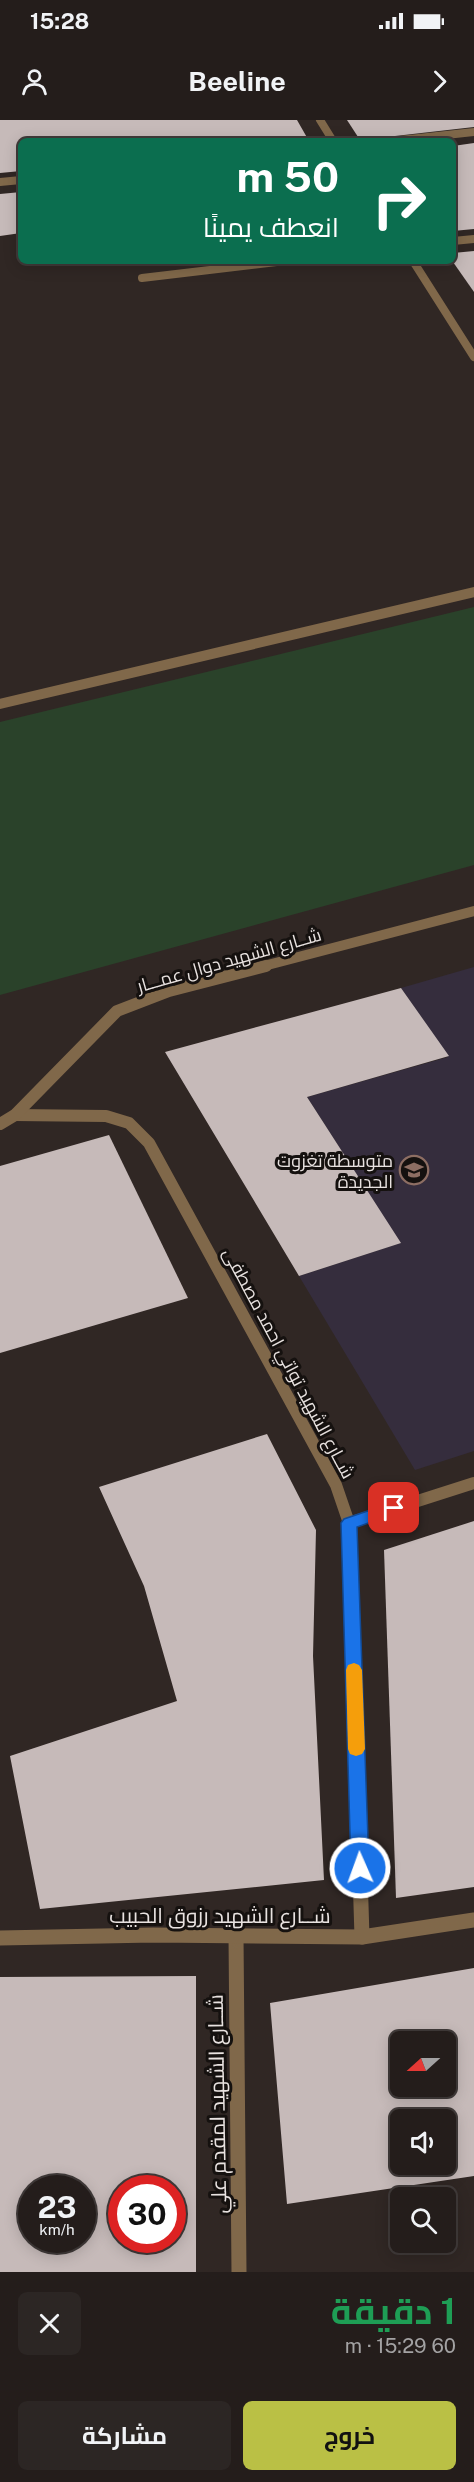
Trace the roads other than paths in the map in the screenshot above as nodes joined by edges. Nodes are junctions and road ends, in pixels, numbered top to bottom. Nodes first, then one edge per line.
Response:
1 (320, 120) edge
2 (474, 132) edge
3 (331, 138) edge
4 (419, 138) edge
5 (18, 180) edge
6 (0, 182) edge
7 (474, 239) edge
8 (456, 241) edge
9 (260, 264) edge
10 (415, 264) edge
11 (142, 278) dead end
12 (474, 357) edge
13 (474, 592) edge
14 (0, 704) edge
15 (474, 911) edge
16 (15, 1115) junction
17 (0, 1124) edge
18 (474, 1483) edge
19 (349, 1523) junction
20 (474, 1920) edge
21 (236, 1936) junction
22 (362, 1937) junction
23 (0, 1938) edge
24 (239, 2272) edge

1 - 3 street
2 - 4 street
5 - 6 street
7 - 8 street
9 - 11 street
10 - 12 street
13 - 14 street
15 - 16 street, شــارع الشهيد دوال عمـــار
16 - 17 street, شــارع الشهيد دوال عمـــار
16 - 19 street, شــارع الشهيد تواتي احمد مصطفى
18 - 19 street
19 - 22 street, شــارع الشهيد تواتي احمد مصطفى
20 - 22 street, شــارع الشهيد رزوق الحبيب
21 - 22 street, شــارع الشهيد رزوق الحبيب
21 - 23 street, شــارع الشهيد رزوق الحبيب
21 - 24 street, شــارع الشهيد لمقدم علي

